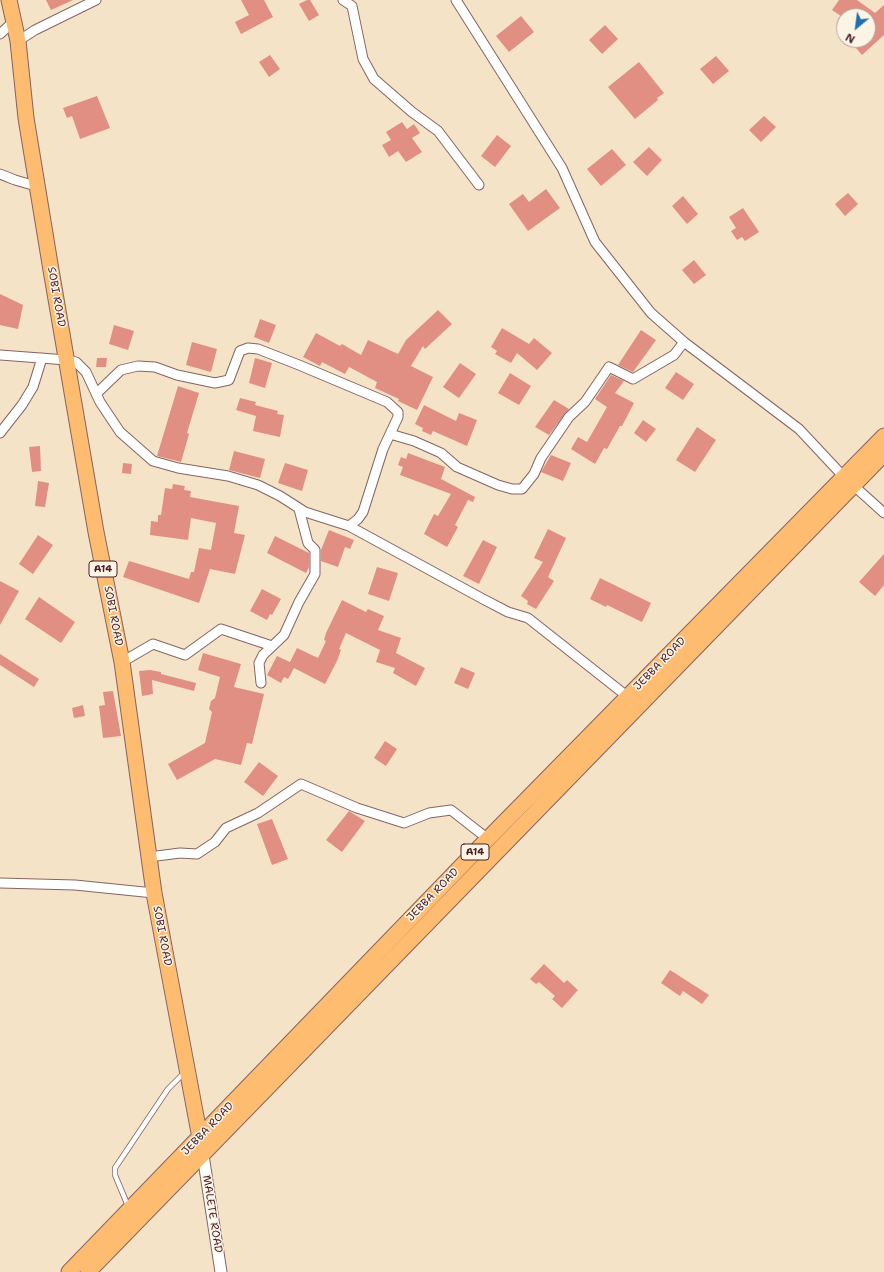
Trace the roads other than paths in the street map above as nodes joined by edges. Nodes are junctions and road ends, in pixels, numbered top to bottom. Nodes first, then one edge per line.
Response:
1 (9, 0) edge
2 (96, 0) edge
3 (343, 0) edge
4 (456, 0) edge
5 (12, 22) junction
6 (0, 34) edge
7 (18, 41) junction
8 (0, 174) edge
9 (36, 186) junction
10 (479, 186) dead end
11 (684, 342) junction
12 (0, 355) edge
13 (42, 358) junction
14 (67, 360) junction
15 (96, 394) junction
16 (0, 433) edge
17 (390, 434) junction
18 (884, 436) edge
19 (884, 454) edge
20 (848, 481) junction
21 (299, 509) junction
22 (884, 513) edge
23 (349, 526) junction
24 (272, 646) junction
25 (122, 662) junction
26 (261, 683) dead end
27 (628, 697) junction
28 (488, 839) junction
29 (149, 857) junction
30 (0, 883) edge
31 (154, 893) junction
32 (187, 1070) junction
33 (200, 1138) junction
34 (203, 1155) junction
35 (130, 1210) junction
36 (69, 1272) edge
37 (88, 1272) edge
38 (221, 1272) edge

1 - 5 highway, SOBI ROAD / A14
2 - 7 street
3 - 10 street
4 - 11 street
5 - 6 street
5 - 7 highway, SOBI ROAD / A14
7 - 9 highway, SOBI ROAD / A14
8 - 9 street
9 - 14 highway, SOBI ROAD / A14
11 - 17 street
11 - 20 street
12 - 13 street
13 - 14 street
13 - 16 street
14 - 15 street
14 - 25 highway, SOBI ROAD / A14
15 - 17 street
15 - 21 street
17 - 23 street
18 - 20 highway, JEBBA ROAD / A14
19 - 20 highway, A14
20 - 22 street
20 - 27 highway, JEBBA ROAD / A14
20 - 34 highway, A14
21 - 23 street
21 - 24 street
23 - 27 street
24 - 25 street
24 - 26 street
25 - 29 highway, SOBI ROAD / A14
27 - 28 highway, JEBBA ROAD / A14
28 - 29 street
28 - 33 highway, JEBBA ROAD / A14
29 - 31 highway, SOBI ROAD / A14
30 - 31 street
31 - 32 highway, SOBI ROAD / A14
32 - 33 highway, SOBI ROAD / A14
32 - 35 lane
33 - 35 highway, JEBBA ROAD / A14
34 - 37 highway, A14
34 - 38 street, MALETE ROAD
35 - 36 highway, JEBBA ROAD / A14

